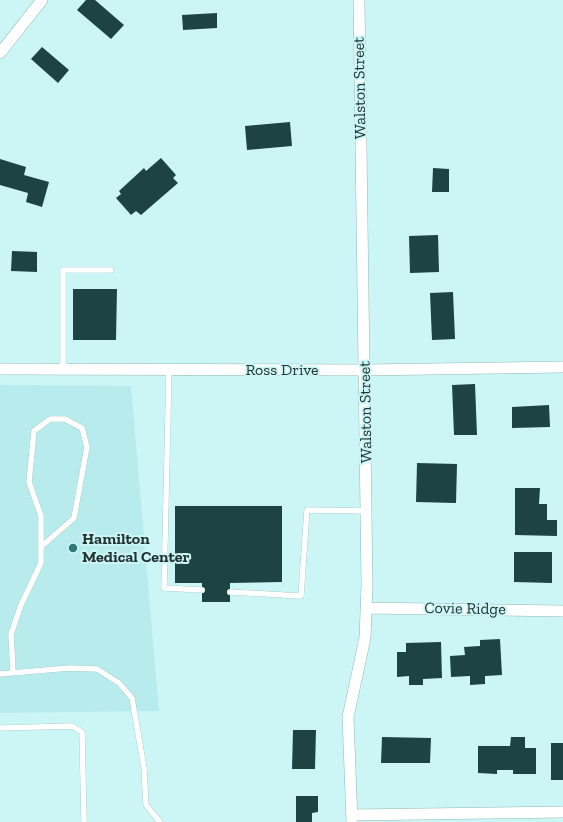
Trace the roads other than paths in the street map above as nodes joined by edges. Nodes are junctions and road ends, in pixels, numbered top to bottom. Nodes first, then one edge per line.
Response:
1 (42, 0) edge
2 (359, 0) edge
3 (0, 53) edge
4 (111, 270) dead end
5 (563, 367) edge
6 (0, 369) edge
7 (63, 370) junction
8 (169, 370) junction
9 (365, 370) junction
10 (367, 512) junction
11 (42, 546) junction
12 (202, 590) dead end
13 (230, 592) dead end
14 (366, 608) junction
15 (563, 611) edge
16 (13, 673) junction
17 (0, 674) edge
18 (0, 728) edge
19 (563, 812) edge
20 (352, 818) edge
21 (84, 822) edge
22 (160, 822) edge

1 - 3 street
2 - 9 street, Walston Street
4 - 7 lane
5 - 9 street, Ross Drive
6 - 7 street, Ross Drive
7 - 8 street, Ross Drive
8 - 9 street, Ross Drive
8 - 12 lane
9 - 10 street, Walston Street
10 - 13 lane
10 - 14 street, Walston Street
11 - 11 lane
11 - 16 lane
14 - 15 street, Covie Ridge
14 - 20 street, Walston Street
16 - 17 lane
16 - 22 lane
18 - 21 lane
19 - 20 street

